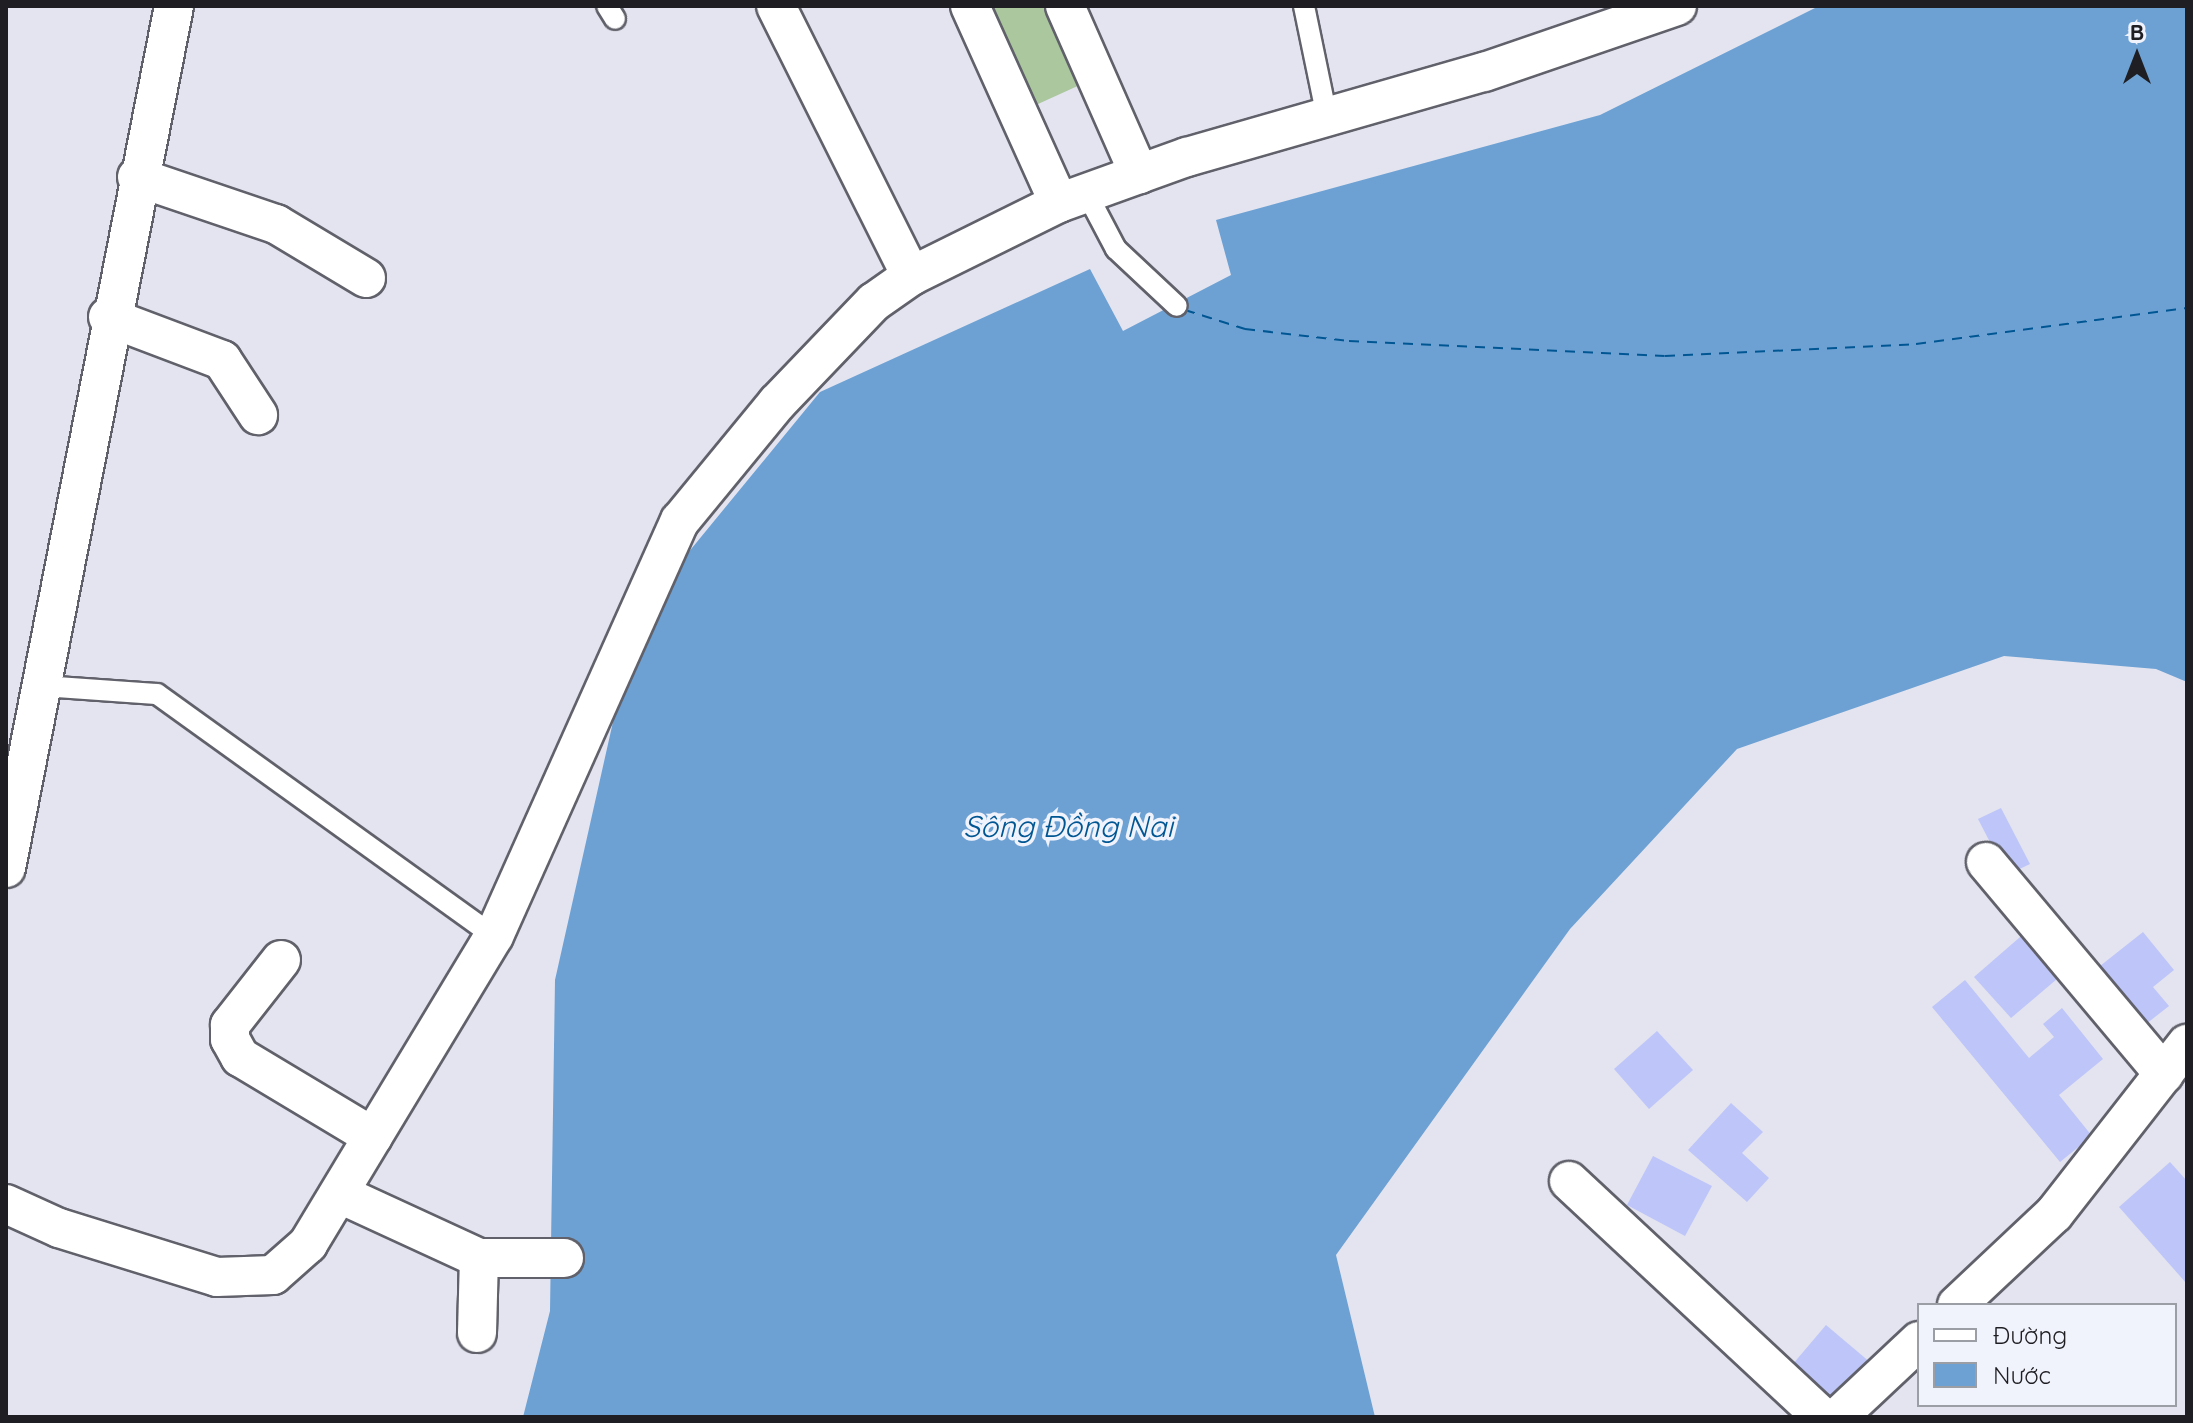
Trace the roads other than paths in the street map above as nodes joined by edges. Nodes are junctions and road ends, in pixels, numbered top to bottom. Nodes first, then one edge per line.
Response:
1 (174, 6) edge
2 (776, 6) edge
3 (970, 6) edge
4 (1065, 6) edge
5 (1304, 6) edge
6 (1677, 6) edge
7 (1327, 117) junction
8 (1139, 174) junction
9 (137, 177) junction
10 (1073, 198) junction
11 (911, 276) junction
12 (366, 278) dead end
13 (1177, 306) dead end
14 (108, 317) junction
15 (258, 415) dead end
16 (42, 686) junction
17 (1986, 862) dead end
18 (6, 868) edge
19 (494, 936) junction
20 (281, 960) dead end
21 (2187, 1044) edge
22 (2164, 1074) junction
23 (373, 1137) junction
24 (1569, 1181) dead end
25 (340, 1194) junction
26 (6, 1204) edge
27 (479, 1258) junction
28 (564, 1258) dead end
29 (1959, 1303) edge
30 (477, 1333) dead end
31 (1917, 1343) edge
32 (1822, 1417) edge
33 (1838, 1417) edge

1 - 9 street
2 - 11 street
3 - 10 street
4 - 8 street
5 - 7 lane
6 - 7 street
7 - 8 street
8 - 10 street
9 - 12 street
9 - 14 street
10 - 11 street
10 - 13 lane
11 - 19 street
14 - 15 street
14 - 16 street
16 - 18 street
16 - 19 lane
17 - 22 street
19 - 23 street
20 - 23 street
21 - 22 street
22 - 29 street
23 - 25 street
24 - 32 street
25 - 26 street
25 - 27 street
27 - 28 street
27 - 30 street
31 - 33 street

